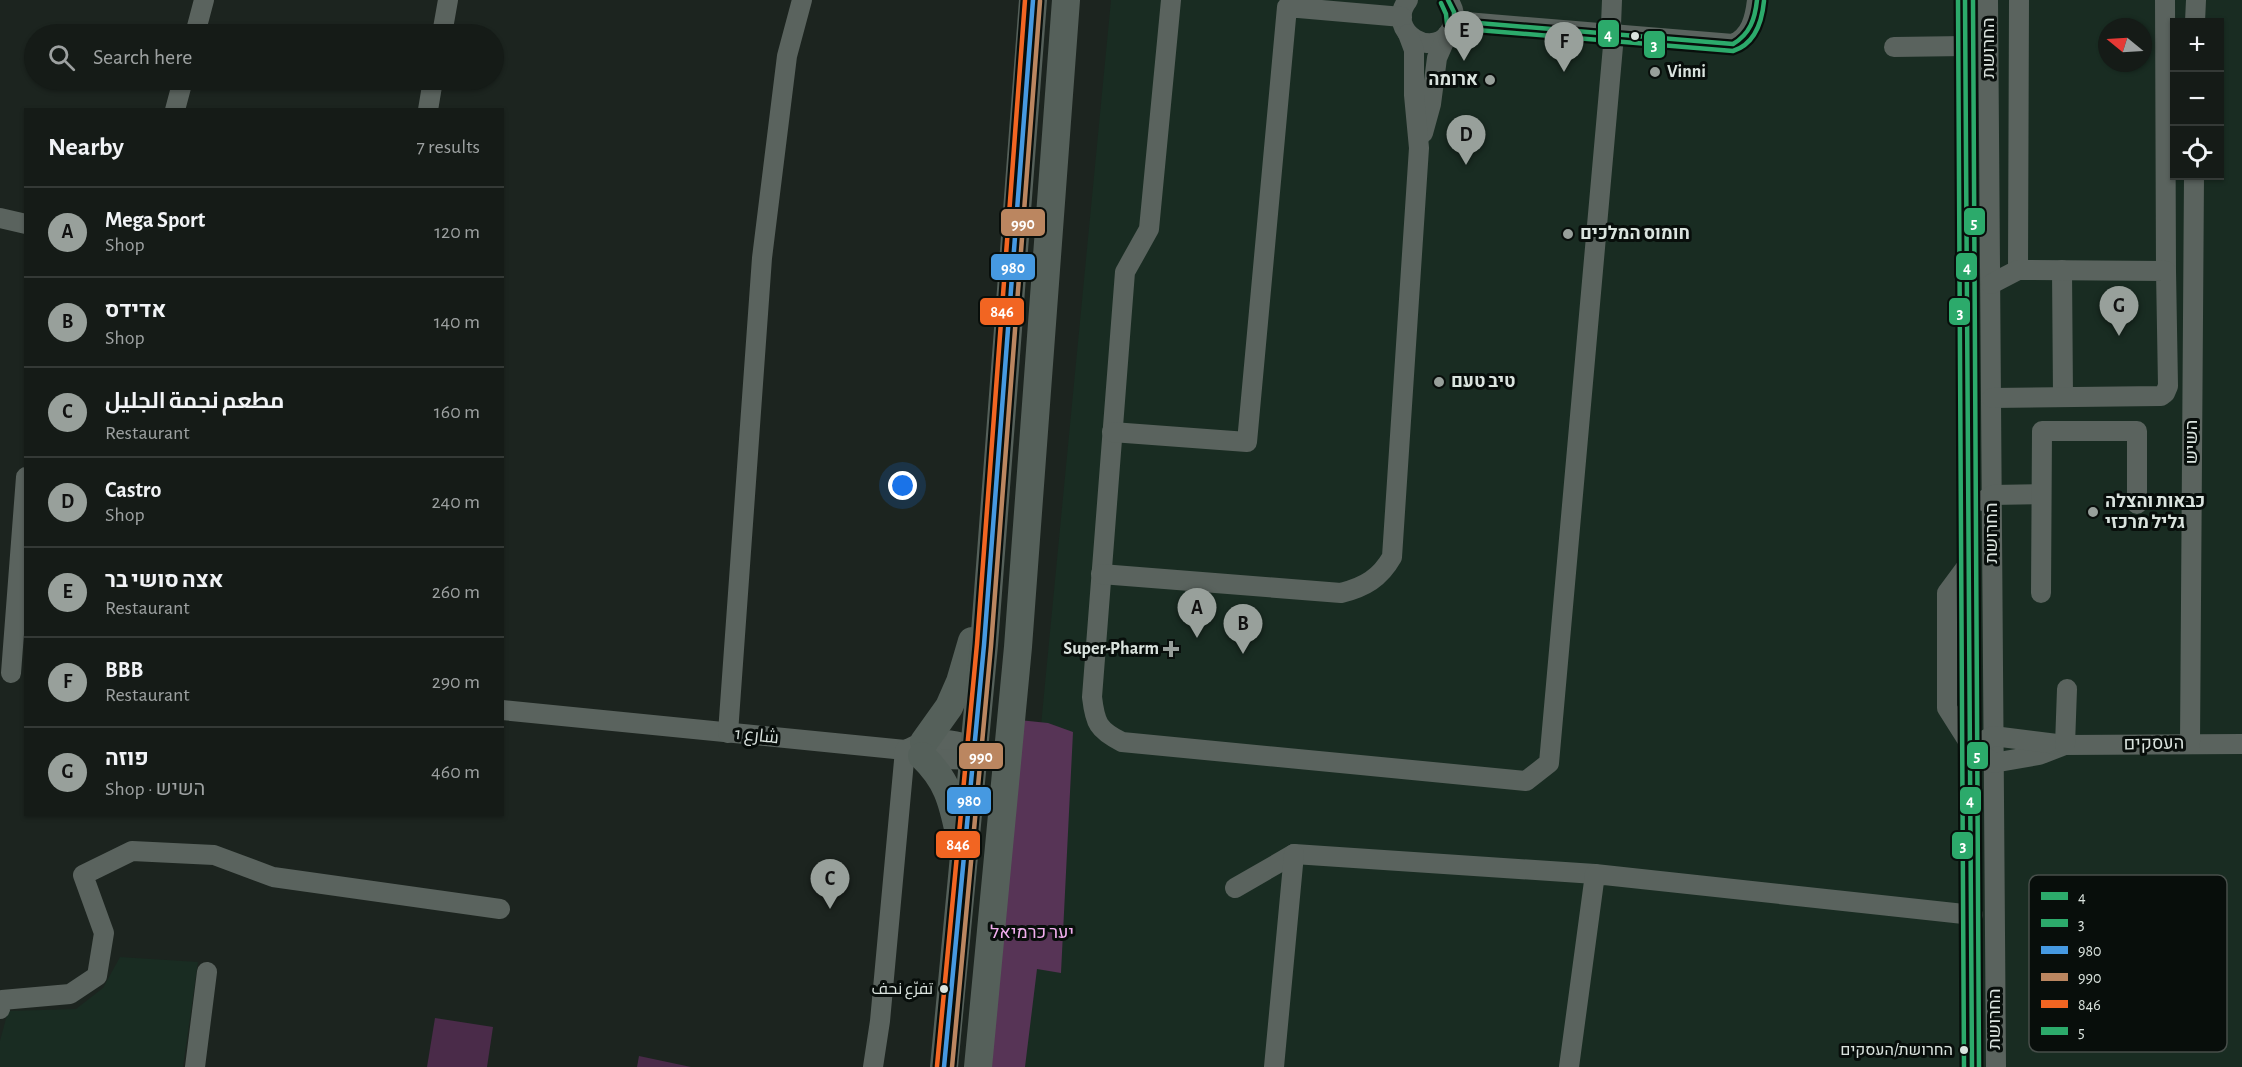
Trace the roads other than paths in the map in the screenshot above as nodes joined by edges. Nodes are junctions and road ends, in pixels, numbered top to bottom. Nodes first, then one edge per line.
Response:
1 (204, 0) edge
2 (448, 0) edge
3 (802, 0) edge
4 (1033, 0) edge
5 (1066, 0) edge
6 (1171, 0) edge
7 (1448, 0) edge
8 (1612, 0) edge
9 (1757, 0) edge
10 (1965, 0) edge
11 (1988, 0) edge
12 (2019, 0) edge
13 (2165, 0) edge
14 (2196, 0) edge
15 (1406, 17) edge
16 (2195, 18) edge
17 (198, 24) edge
18 (444, 24) edge
19 (1451, 28) junction
20 (1989, 34) junction
21 (1614, 35) junction
22 (2019, 35) junction
23 (1894, 46) dead end
24 (1965, 46) junction
25 (180, 90) edge
26 (432, 90) edge
27 (1989, 98) junction
28 (2018, 98) junction
29 (176, 108) edge
30 (428, 108) edge
31 (1419, 148) junction
32 (2194, 180) edge
33 (0, 218) edge
34 (24, 224) edge
35 (2018, 270) junction
36 (2062, 270) junction
37 (2166, 271) junction
38 (1991, 284) junction
39 (2063, 397) junction
40 (1992, 398) junction
41 (1112, 432) junction
42 (2041, 494) junction
43 (1992, 495) junction
44 (2136, 504) dead end
45 (24, 505) edge
46 (1969, 510) junction
47 (1101, 574) junction
48 (989, 587) junction
49 (2041, 593) dead end
50 (12, 674) edge
51 (2067, 689) dead end
52 (504, 710) edge
53 (728, 733) junction
54 (1993, 736) junction
55 (2190, 744) junction
56 (2242, 744) edge
57 (2066, 745) junction
58 (1971, 746) junction
59 (917, 749) junction
60 (974, 753) junction
61 (1007, 759) junction
62 (1993, 763) junction
63 (1294, 854) junction
64 (964, 856) junction
65 (1595, 873) junction
66 (1235, 888) dead end
67 (500, 909) dead end
68 (1973, 915) junction
69 (207, 972) dead end
70 (0, 1009) edge
71 (195, 1067) edge
72 (873, 1067) edge
73 (944, 1067) edge
74 (978, 1067) edge
75 (1274, 1067) edge
76 (1569, 1067) edge
77 (1972, 1067) edge
78 (1996, 1067) edge

1 - 17 street
2 - 18 street
3 - 53 street
4 - 48 highway
5 - 61 highway
6 - 41 street
7 - 19 street
8 - 21 street
9 - 21 street
10 - 24 street, החרושת
11 - 20 street, החרושת
12 - 22 street
13 - 37 street
14 - 16 street
15 - 19 street
15 - 31 street
15 - 41 street
19 - 21 street
19 - 31 street
20 - 22 street
20 - 27 street, החרושת
21 - 47 street
22 - 28 street
23 - 24 street
24 - 46 street, החרושת
25 - 29 street
26 - 30 street
27 - 28 street
27 - 38 street, החרושת
28 - 35 street
31 - 47 street
32 - 55 street, השיש
33 - 34 street
35 - 36 street
35 - 38 street
36 - 37 street
36 - 39 street
37 - 39 street
38 - 40 street, החרושת
39 - 40 street
40 - 43 street, החרושת
41 - 47 street
42 - 43 street
42 - 44 street
42 - 49 street
43 - 46 street
43 - 54 street, החרושת
45 - 50 street
46 - 58 street, החרושת
48 - 59 highway
48 - 60 highway
51 - 57 street
52 - 53 street, شارع 1
53 - 59 street, شارع 1
54 - 57 street
54 - 58 street
54 - 62 street, החרושת
55 - 56 street, העסקים
55 - 57 street, העסקים
57 - 62 street
58 - 62 street
58 - 68 street, החרושת
59 - 60 street, شارع 1
59 - 64 highway
59 - 72 street
60 - 61 street, شارع 1
60 - 64 highway
61 - 74 highway
62 - 78 street, החרושת
63 - 65 street
63 - 66 street
63 - 75 street
64 - 73 highway
65 - 68 street
65 - 76 street
67 - 70 street
68 - 77 street, החרושת
69 - 71 street

